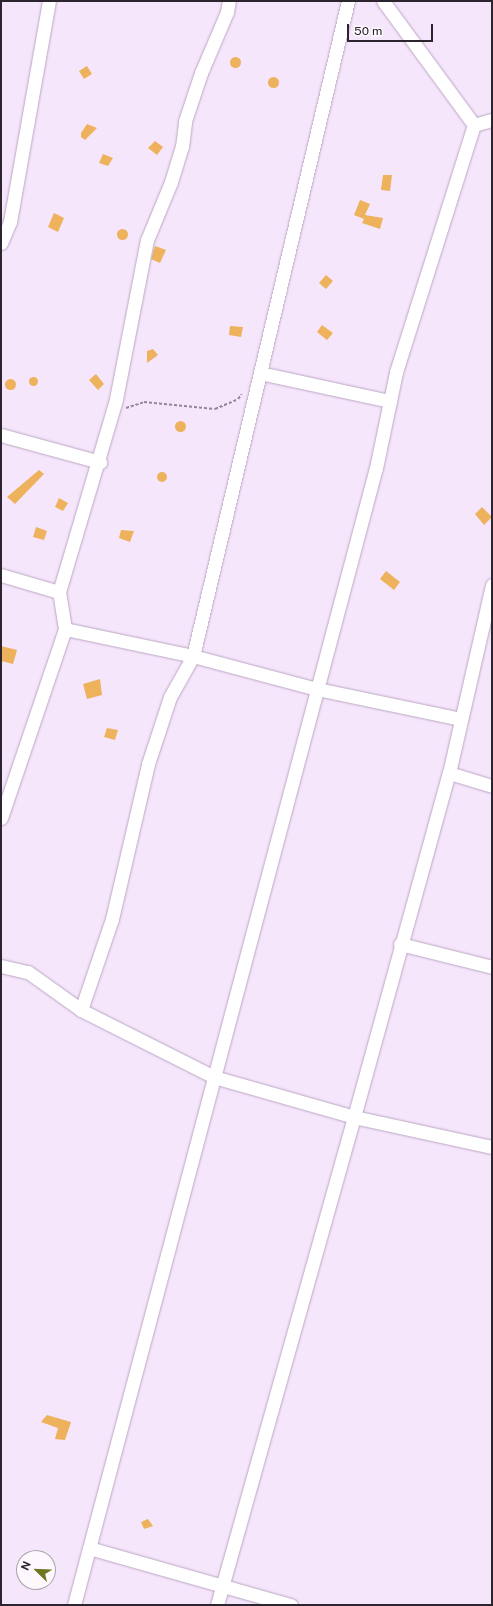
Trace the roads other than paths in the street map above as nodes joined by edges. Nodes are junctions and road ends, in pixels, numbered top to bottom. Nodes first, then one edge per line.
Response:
1 (49, 1) edge
2 (229, 1) edge
3 (348, 1) edge
4 (383, 1) edge
5 (492, 120) edge
6 (474, 126) junction
7 (1, 243) edge
8 (260, 373) junction
9 (390, 401) junction
10 (1, 436) edge
11 (100, 462) junction
12 (1, 575) edge
13 (492, 585) edge
14 (59, 592) junction
15 (65, 629) junction
16 (193, 656) junction
17 (317, 689) junction
18 (460, 719) junction
19 (449, 773) junction
20 (492, 786) edge
21 (1, 818) edge
22 (400, 944) junction
23 (1, 966) edge
24 (492, 967) edge
25 (81, 1010) junction
26 (214, 1077) junction
27 (354, 1116) junction
28 (492, 1148) edge
29 (88, 1548) junction
30 (222, 1586) junction
31 (74, 1605) edge
32 (217, 1605) edge
33 (291, 1605) edge

1 - 7 street
2 - 11 street
3 - 8 street
4 - 6 street
5 - 6 street
6 - 9 street
8 - 9 street
8 - 16 street
9 - 17 street
10 - 11 street
11 - 14 street
12 - 14 street
13 - 18 street
14 - 15 street
15 - 16 street
15 - 21 street
16 - 17 street
16 - 25 street
17 - 18 street
17 - 26 street
18 - 19 street
19 - 20 street
19 - 22 street
22 - 24 street
22 - 27 street
23 - 25 street
25 - 26 street
26 - 27 street
26 - 29 street
27 - 28 street
27 - 30 street
29 - 30 street
29 - 31 street
30 - 32 street
30 - 33 street

